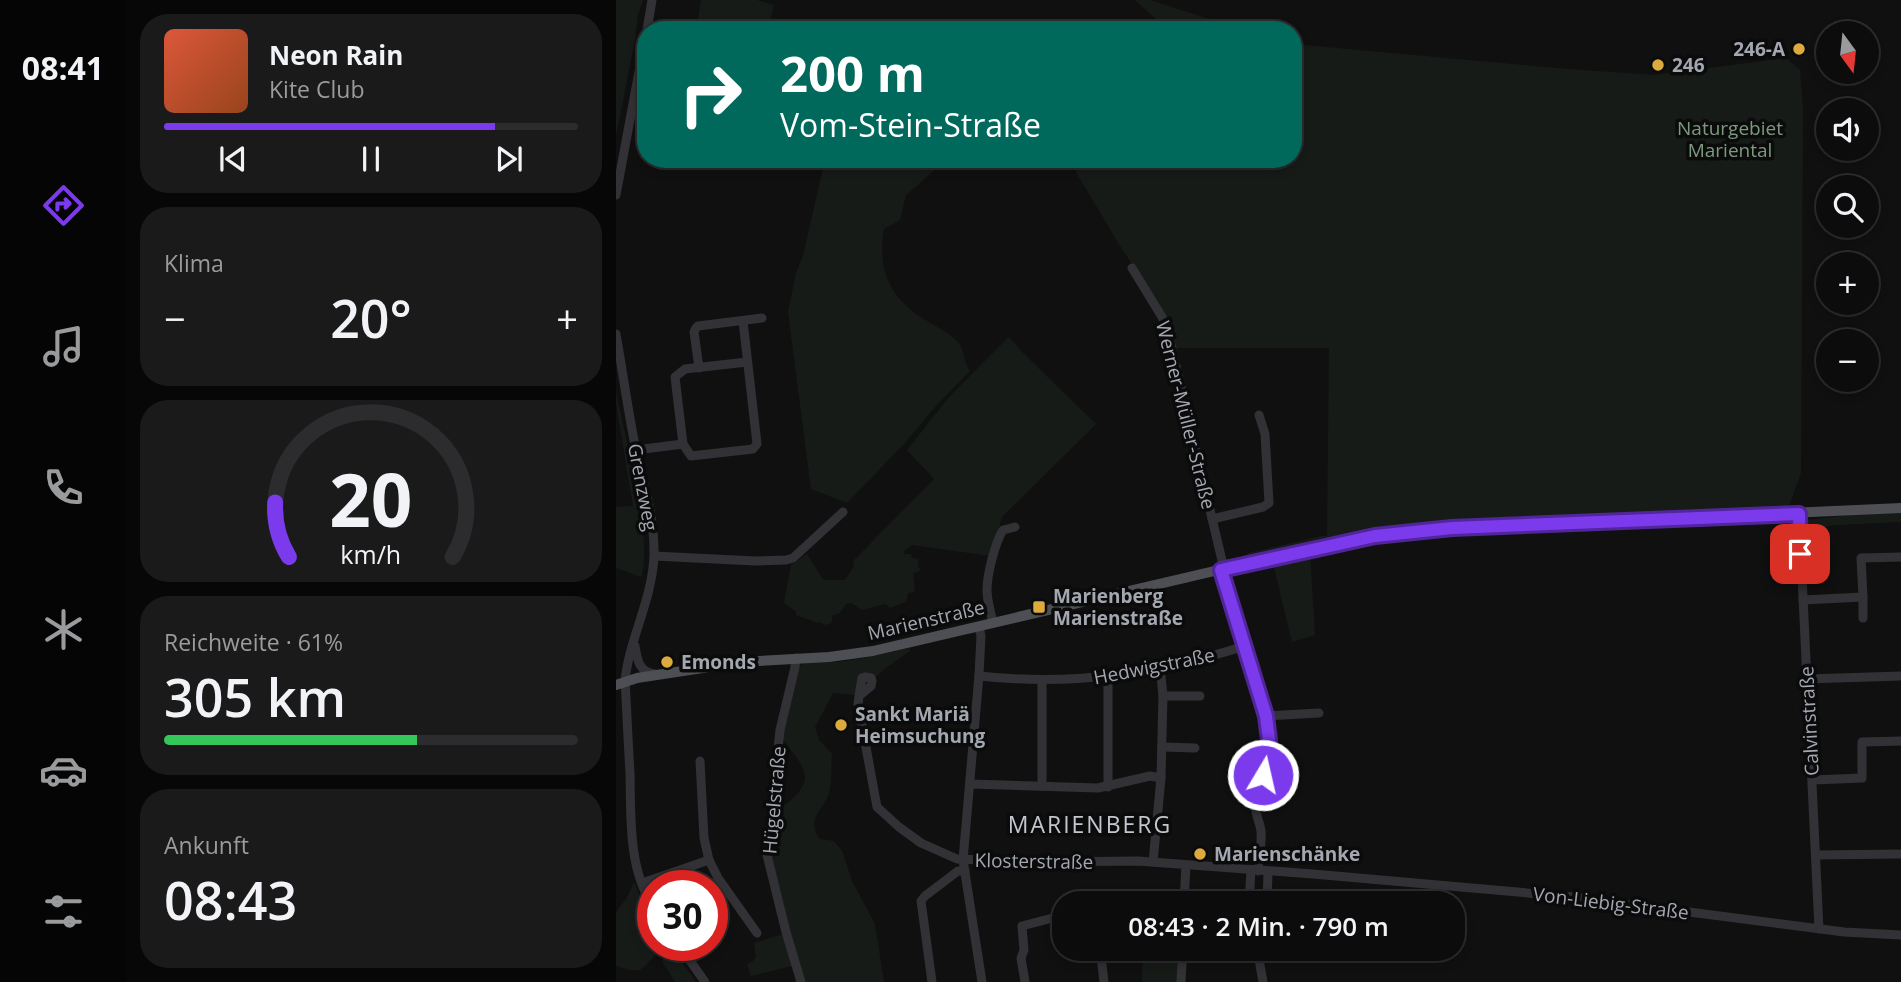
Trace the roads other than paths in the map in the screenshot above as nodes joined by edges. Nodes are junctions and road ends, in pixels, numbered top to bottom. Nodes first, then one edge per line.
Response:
1 (652, 0) edge
2 (648, 21) edge
3 (637, 81) edge
4 (616, 195) edge
5 (1132, 268) dead end
6 (762, 318) dead end
7 (743, 321) junction
8 (616, 334) edge
9 (747, 362) junction
10 (699, 368) junction
11 (1259, 415) dead end
12 (683, 444) junction
13 (636, 450) junction
14 (1901, 508) edge
15 (843, 512) dead end
16 (1799, 514) junction
17 (1212, 519) junction
18 (1015, 527) dead end
19 (654, 556) junction
20 (1901, 557) edge
21 (1222, 570) junction
22 (1863, 597) junction
23 (1803, 600) junction
24 (1863, 618) dead end
25 (993, 623) junction
26 (979, 627) junction
27 (635, 641) junction
28 (1245, 646) junction
29 (796, 658) junction
30 (1160, 667) junction
31 (660, 674) junction
32 (979, 676) junction
33 (1901, 676) edge
34 (1108, 677) junction
35 (1807, 679) junction
36 (1042, 681) junction
37 (621, 683) edge
38 (859, 696) dead end
39 (1163, 696) junction
40 (1200, 696) dead end
41 (1319, 713) dead end
42 (1266, 716) junction
43 (1901, 741) edge
44 (1162, 747) junction
45 (1195, 748) dead end
46 (699, 761) dead end
47 (1161, 778) junction
48 (1813, 779) junction
49 (970, 784) junction
50 (1042, 786) junction
51 (1108, 787) junction
52 (1901, 854) edge
53 (1816, 855) junction
54 (709, 860) junction
55 (963, 860) junction
56 (1153, 862) junction
57 (1186, 865) junction
58 (639, 870) edge
59 (680, 870) edge
60 (965, 871) junction
61 (1259, 871) junction
62 (1320, 875) joint
63 (1185, 891) edge
64 (1253, 891) edge
65 (1264, 891) edge
66 (1052, 918) edge
67 (1819, 929) junction
68 (757, 933) dead end
69 (1901, 935) edge
70 (690, 961) edge
71 (1102, 961) edge
72 (1182, 961) edge
73 (1261, 961) edge
74 (705, 982) edge
75 (801, 982) edge
76 (932, 982) edge
77 (982, 982) edge
78 (1024, 982) edge
79 (1104, 982) edge
80 (1181, 982) edge
81 (1263, 982) edge

1 - 2 street
3 - 4 street
5 - 17 street, Werner-Müller-Straße
6 - 7 street
7 - 9 street
7 - 10 street
8 - 13 street, Grenzweg
9 - 10 street
9 - 12 street
10 - 12 street
11 - 17 street
12 - 13 street
13 - 19 street, Grenzweg
14 - 16 main road, Marienstraße
15 - 19 street
16 - 21 main road, Marienstraße
16 - 23 street, Calvinstraße
17 - 21 street, Werner-Müller-Straße
18 - 25 street
19 - 27 street, Grenzweg
20 - 22 street
21 - 25 main road, Marienstraße
21 - 28 street, Werner-Müller-Straße
22 - 23 street
22 - 24 street
23 - 35 street, Calvinstraße
25 - 26 main road, Marienstraße
26 - 29 main road, Marienstraße
26 - 32 street
27 - 31 street
27 - 37 street, Grenzweg
28 - 30 street, Hedwigstraße
28 - 42 street, Werner-Müller-Straße
29 - 31 main road, Marienstraße
29 - 75 street, Hügelstraße
30 - 34 street, Hedwigstraße
30 - 39 street
31 - 37 main road, Marienstraße
32 - 36 street, Hedwigstraße
32 - 49 street
33 - 35 street
34 - 36 street, Hedwigstraße
34 - 51 street
35 - 48 street, Calvinstraße
36 - 50 street
37 - 58 street, Grenzweg
38 - 55 street, Klosterstraße
39 - 40 street
39 - 44 street
41 - 42 street
42 - 61 street, Werner-Müller-Straße
43 - 48 street
44 - 45 street
44 - 47 street
46 - 54 street
47 - 51 street
47 - 56 street
48 - 53 street, Calvinstraße
49 - 50 street
49 - 55 street
50 - 51 street
52 - 53 street
53 - 67 street, Calvinstraße
54 - 59 street
54 - 68 street
55 - 56 street, Klosterstraße
55 - 60 street
56 - 57 street, Klosterstraße
57 - 61 street, Klosterstraße
57 - 63 street
60 - 76 street
60 - 77 street
61 - 62 street, Klosterstraße
61 - 64 street
61 - 65 street
62 - 67 street, Von-Liebig-Straße
66 - 78 street
67 - 69 street, Von-Liebig-Straße
70 - 74 street
71 - 79 street
72 - 80 street
73 - 81 street

